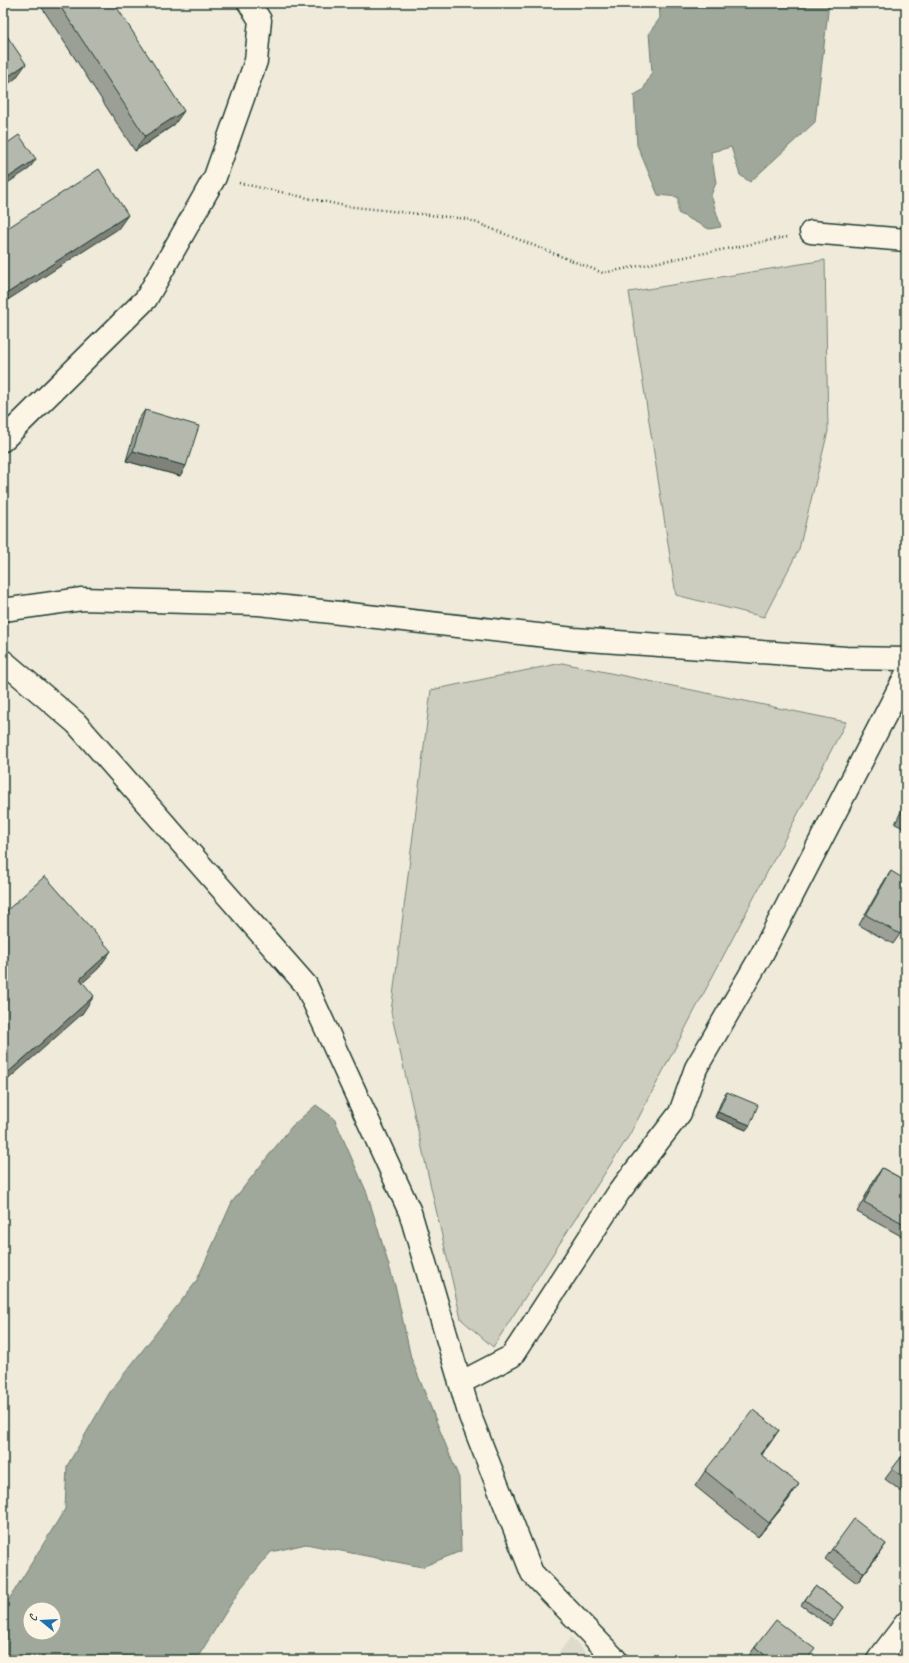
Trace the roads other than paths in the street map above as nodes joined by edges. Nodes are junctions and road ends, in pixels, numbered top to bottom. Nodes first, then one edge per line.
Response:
1 (259, 9) edge
2 (811, 232) road end
3 (906, 240) edge
4 (3, 440) edge
5 (3, 610) edge
6 (906, 659) edge
7 (3, 661) edge
8 (906, 675) edge
9 (460, 1383) junction
10 (906, 1623) edge
11 (616, 1660) edge
12 (878, 1660) edge

1 - 4 street
2 - 3 street
5 - 6 street
7 - 9 street
8 - 9 street
9 - 11 street
10 - 12 street

